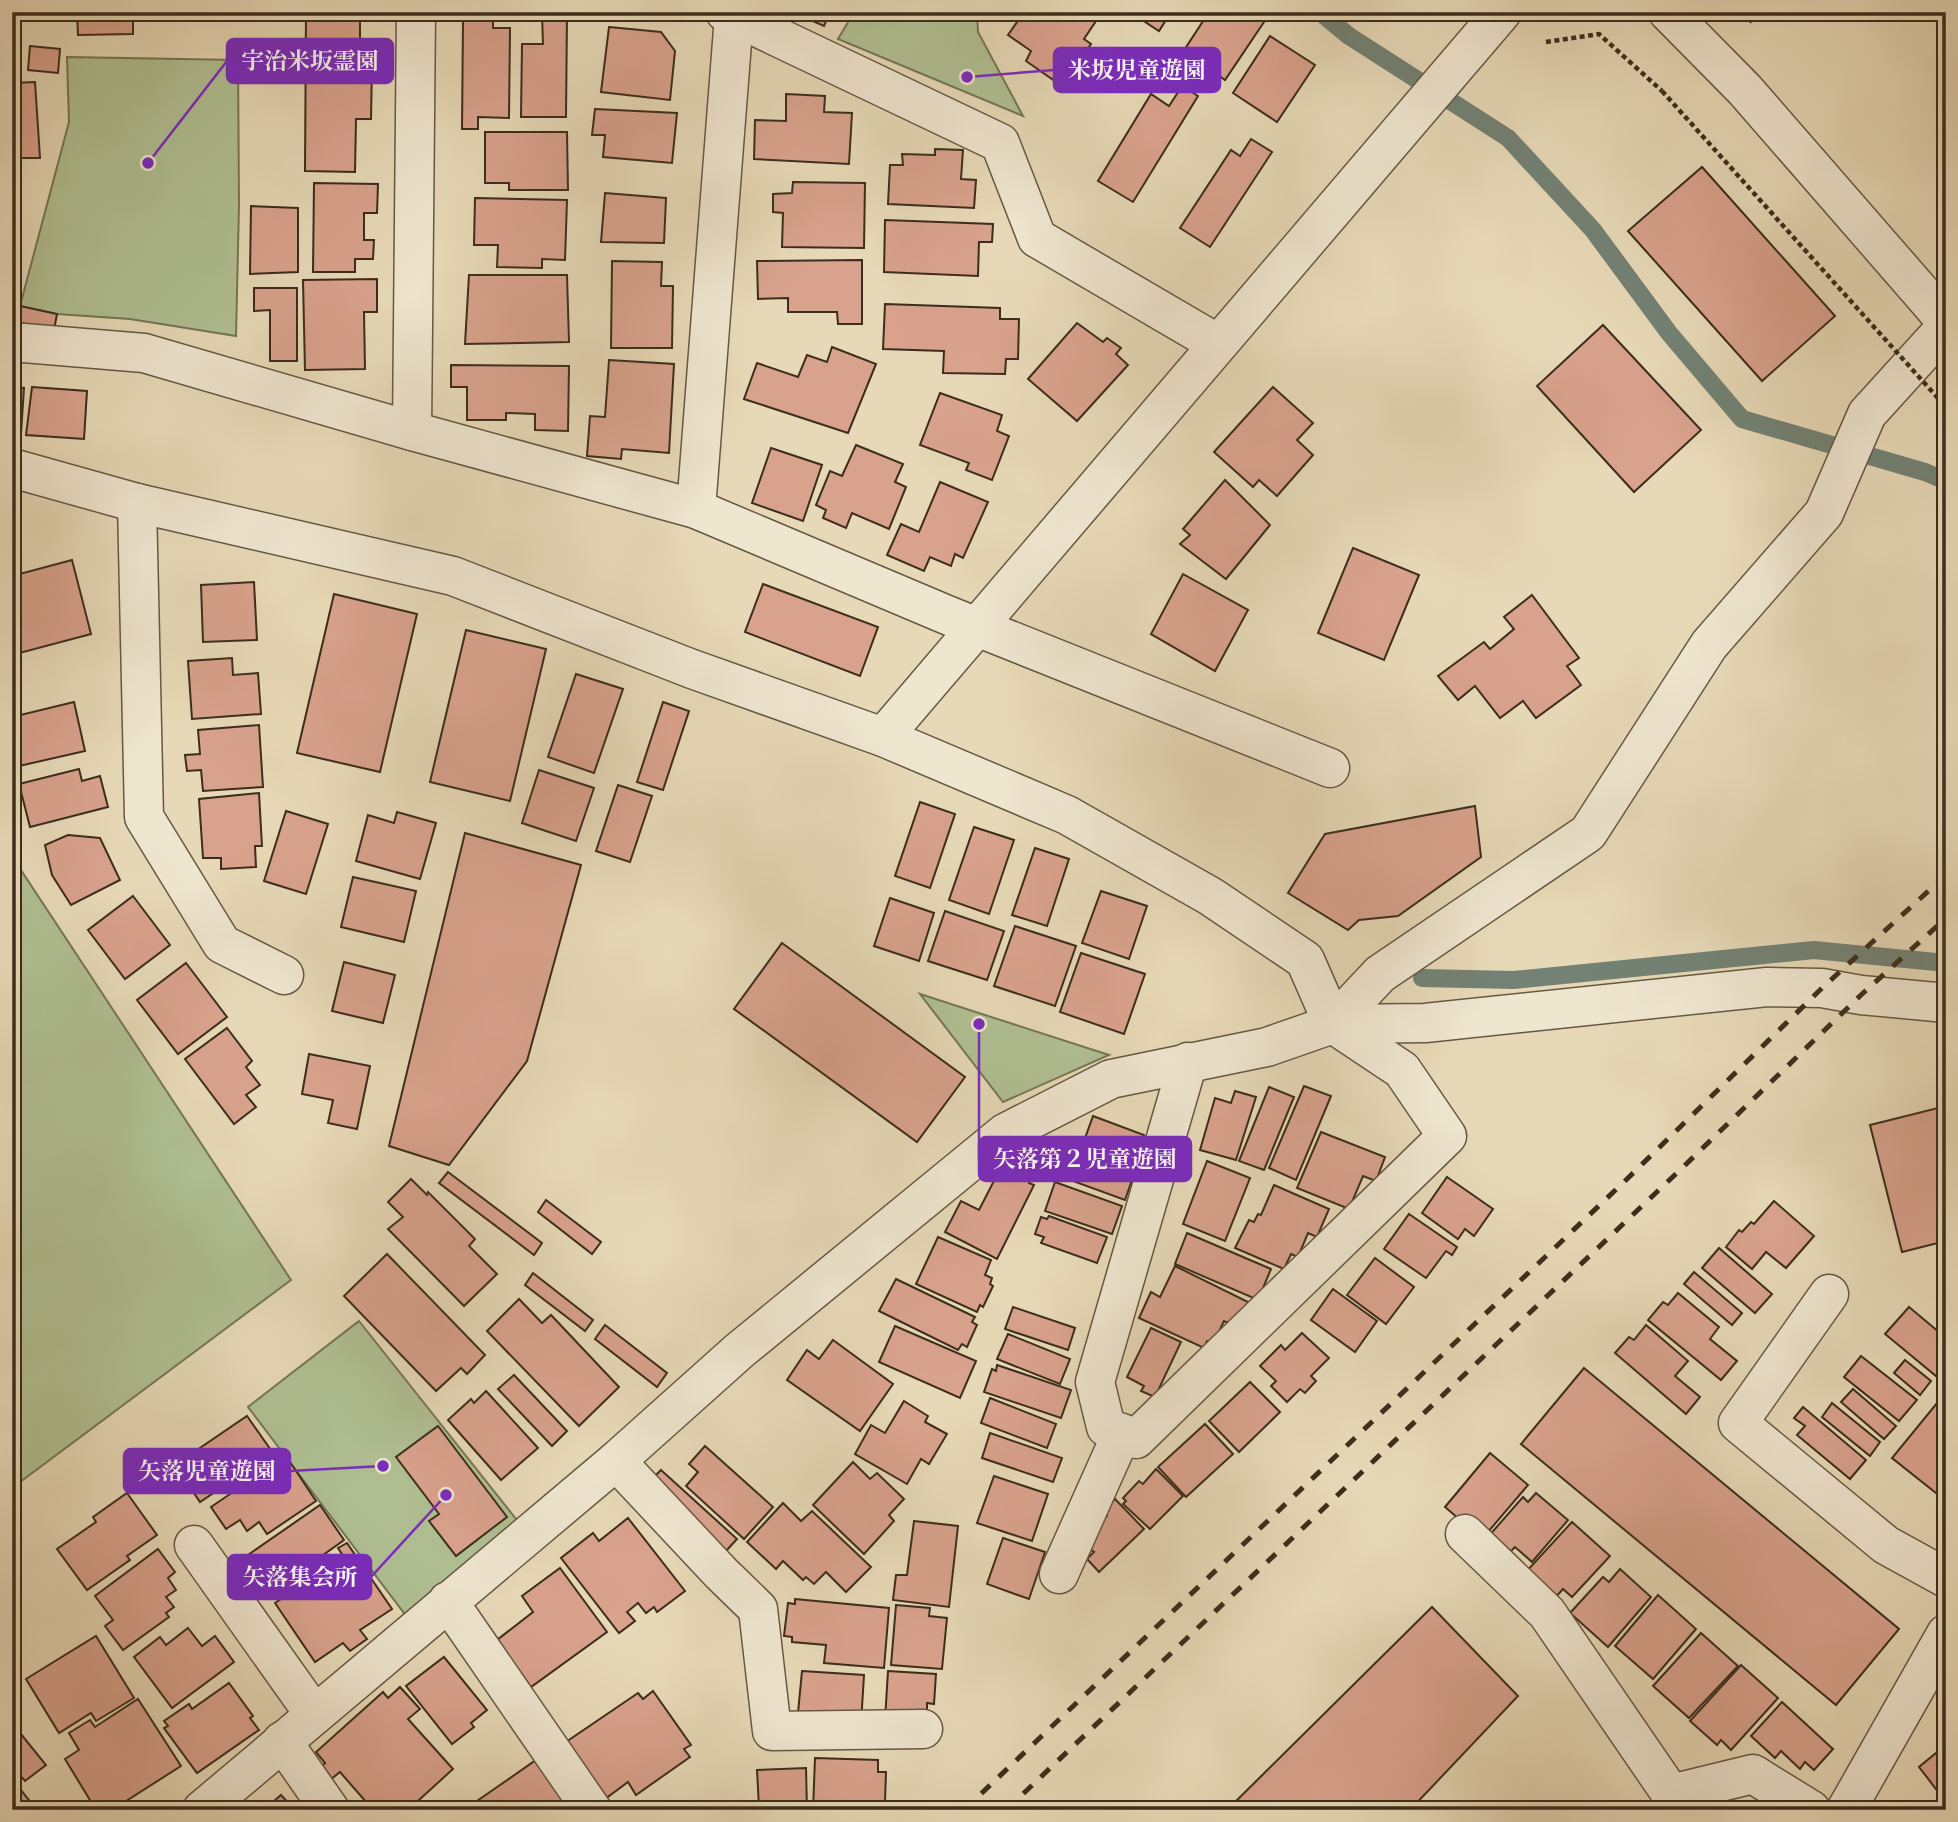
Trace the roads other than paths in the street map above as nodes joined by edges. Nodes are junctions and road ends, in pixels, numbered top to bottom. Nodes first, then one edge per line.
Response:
1 (416, 12) edge
2 (1502, 12) edge
3 (1668, 12) edge
4 (729, 14) edge
5 (1946, 321) edge
6 (1946, 327) edge
7 (12, 342) edge
8 (1218, 344) junction
9 (412, 431) junction
10 (12, 468) edge
11 (137, 503) junction
12 (696, 509) junction
13 (978, 627) junction
14 (883, 737) junction
15 (1330, 768) dead end
16 (285, 975) dead end
17 (1946, 1003) edge
18 (1332, 1024) junction
19 (1188, 1062) junction
20 (1829, 1294) dead end
21 (1122, 1433) junction
22 (616, 1461) junction
23 (1465, 1534) dead end
24 (194, 1545) dead end
25 (1059, 1574) dead end
26 (1946, 1578) edge
27 (448, 1601) junction
28 (1946, 1634) edge
29 (314, 1714) junction
30 (923, 1729) dead end
31 (282, 1741) junction
32 (202, 1810) edge
33 (330, 1810) edge
34 (592, 1810) edge
35 (1811, 1810) edge
36 (1846, 1810) edge

1 - 9 street
2 - 8 street
3 - 5 street
4 - 8 street
4 - 12 street
6 - 18 street
7 - 9 street
8 - 13 street
9 - 12 street
10 - 11 street
11 - 14 street
11 - 16 street
12 - 13 street
13 - 14 street
13 - 15 street
14 - 18 street
17 - 18 street
18 - 19 street
18 - 21 street
19 - 21 street
19 - 22 street
20 - 26 street
21 - 25 street
22 - 27 street
22 - 30 street
23 - 35 street
24 - 29 street
27 - 29 street
27 - 34 street
28 - 36 street
29 - 31 street
31 - 32 street
31 - 33 street

